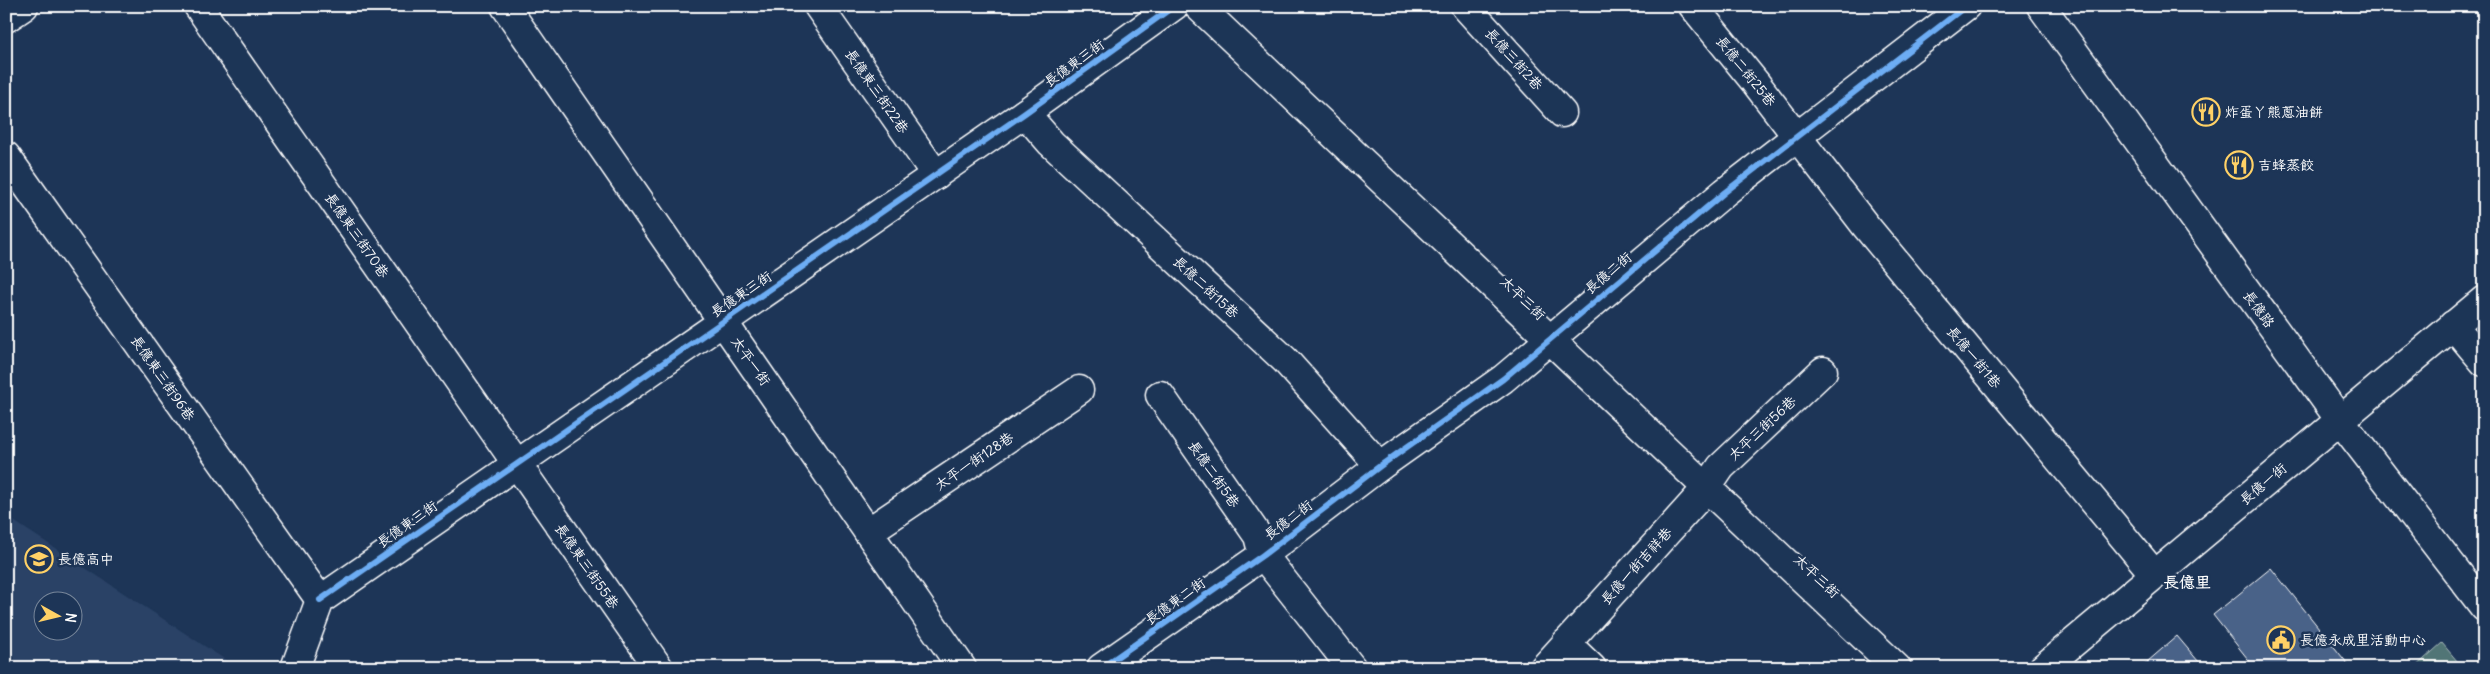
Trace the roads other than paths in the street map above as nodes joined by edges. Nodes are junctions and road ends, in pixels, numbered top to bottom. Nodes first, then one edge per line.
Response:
1 (24, 6) edge
2 (198, 6) edge
3 (506, 6) edge
4 (818, 6) edge
5 (1174, 6) edge
6 (1198, 6) edge
7 (1465, 6) edge
8 (1693, 6) edge
9 (1966, 6) edge
10 (2041, 6) edge
11 (6, 18) edge
12 (1562, 113) dead end
13 (1025, 114) junction
14 (1798, 136) junction
15 (6, 156) edge
16 (936, 175) junction
17 (2484, 300) edge
18 (723, 321) junction
19 (2453, 326) junction
20 (1548, 339) junction
21 (2484, 362) edge
22 (1823, 372) dead end
23 (1079, 390) dead end
24 (1160, 395) dead end
25 (2340, 420) junction
26 (516, 464) junction
27 (1380, 466) junction
28 (1706, 488) junction
29 (868, 532) junction
30 (1263, 555) junction
31 (2154, 574) junction
32 (320, 600) junction
33 (2484, 606) edge
34 (1566, 643) junction
35 (295, 668) edge
36 (658, 668) edge
37 (962, 668) edge
38 (1101, 668) edge
39 (1352, 668) edge
40 (1544, 668) edge
41 (1592, 668) edge
42 (1897, 668) edge
43 (2043, 668) edge

1 - 11 street
2 - 26 street, 長億東三街70巷
3 - 18 street, 太平一街
4 - 16 street, 長億東三街22巷
5 - 13 street, 長億東三街
6 - 20 street, 太平三街
7 - 12 street, 長億三街2巷
8 - 14 street, 長億二街25巷
9 - 14 street, 長億二街
10 - 25 street, 長億路
13 - 16 street, 長億東三街
13 - 27 street, 長億二街15巷
14 - 20 street, 長億二街
14 - 31 street, 長億一街1巷
15 - 32 street, 長億東三街96巷
16 - 18 street, 長億東三街
17 - 19 street, 長億一街
18 - 26 street, 長億東三街
18 - 29 street, 太平一街
19 - 21 street
19 - 25 street, 長億一街
20 - 27 street, 長億二街
20 - 28 street, 太平三街
22 - 28 street, 太平三街56巷
23 - 29 street, 太平一街128巷
24 - 30 street, 長億二街5巷
25 - 31 street, 長億一街
25 - 33 street, 長億路
26 - 32 street, 長億東三街
26 - 36 street, 長億東三街55巷
27 - 30 street, 長億二街
28 - 34 street, 長億一街吉祥巷
28 - 42 street, 太平三街
29 - 37 street, 太平一街
30 - 38 street, 長億東二街
30 - 39 street, 長億二街5巷
31 - 43 street, 長億一街
32 - 35 street
34 - 40 street, 長億一街吉祥巷
34 - 41 street

